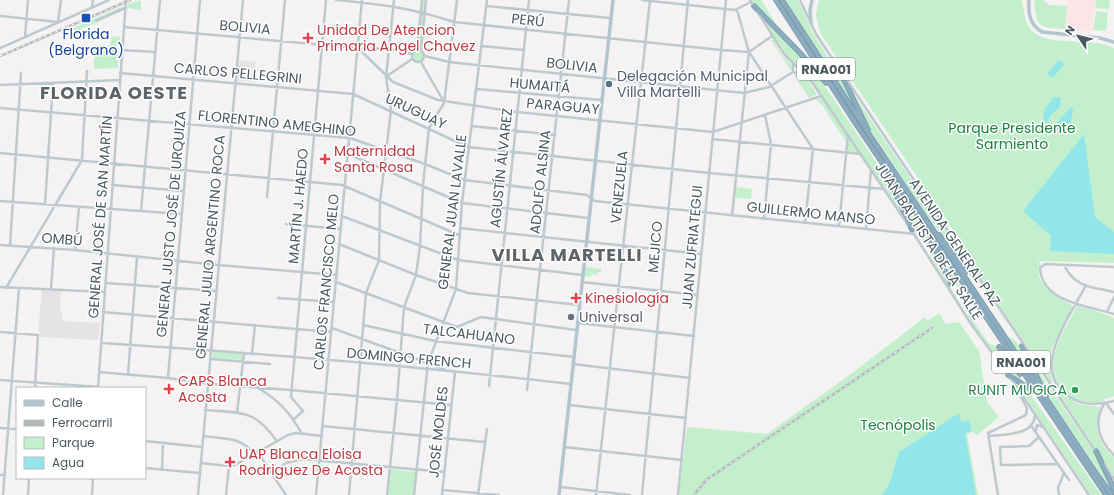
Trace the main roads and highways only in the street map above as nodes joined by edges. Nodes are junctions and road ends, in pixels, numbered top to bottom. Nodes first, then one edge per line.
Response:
1 (613, 0) edge
2 (776, 0) edge
3 (782, 0) edge
4 (812, 0) edge
5 (1028, 1) edge
6 (754, 6) road end
7 (811, 23) road end
8 (1114, 42) edge
9 (839, 69) road end
10 (839, 98) junction
11 (871, 137) junction
12 (881, 161) junction
13 (931, 228) junction
14 (913, 232) road end
15 (928, 232) junction
16 (966, 272) dead end
17 (951, 284) dead end
18 (1022, 346) dead end
19 (999, 347) dead end
20 (1008, 375) road end
21 (1034, 391) junction
22 (1052, 409) junction
23 (1096, 452) road end
24 (1114, 488) edge
25 (559, 495) edge
26 (1106, 495) edge
27 (1112, 495) edge

1 - 25 main road
2 - 10 highway, AVENIDA GENERAL PAZ / RNA001
3 - 11 highway, AVENIDA GENERAL PAZ / RNA001
4 - 7 main road
5 - 8 main road
6 - 10 highway
9 - 11 highway
10 - 12 highway, AVENIDA GENERAL PAZ / RNA001
11 - 13 highway, AVENIDA GENERAL PAZ / RNA001
12 - 14 highway
12 - 15 highway, AVENIDA GENERAL PAZ / RNA001
13 - 16 highway
13 - 22 highway, AVENIDA GENERAL PAZ / RNA001
15 - 17 highway
15 - 21 highway, AVENIDA GENERAL PAZ / RNA001
18 - 22 highway
19 - 21 highway
20 - 21 highway
21 - 26 highway, AVENIDA GENERAL PAZ / RNA001
22 - 27 highway, AVENIDA GENERAL PAZ / RNA001
23 - 24 highway

